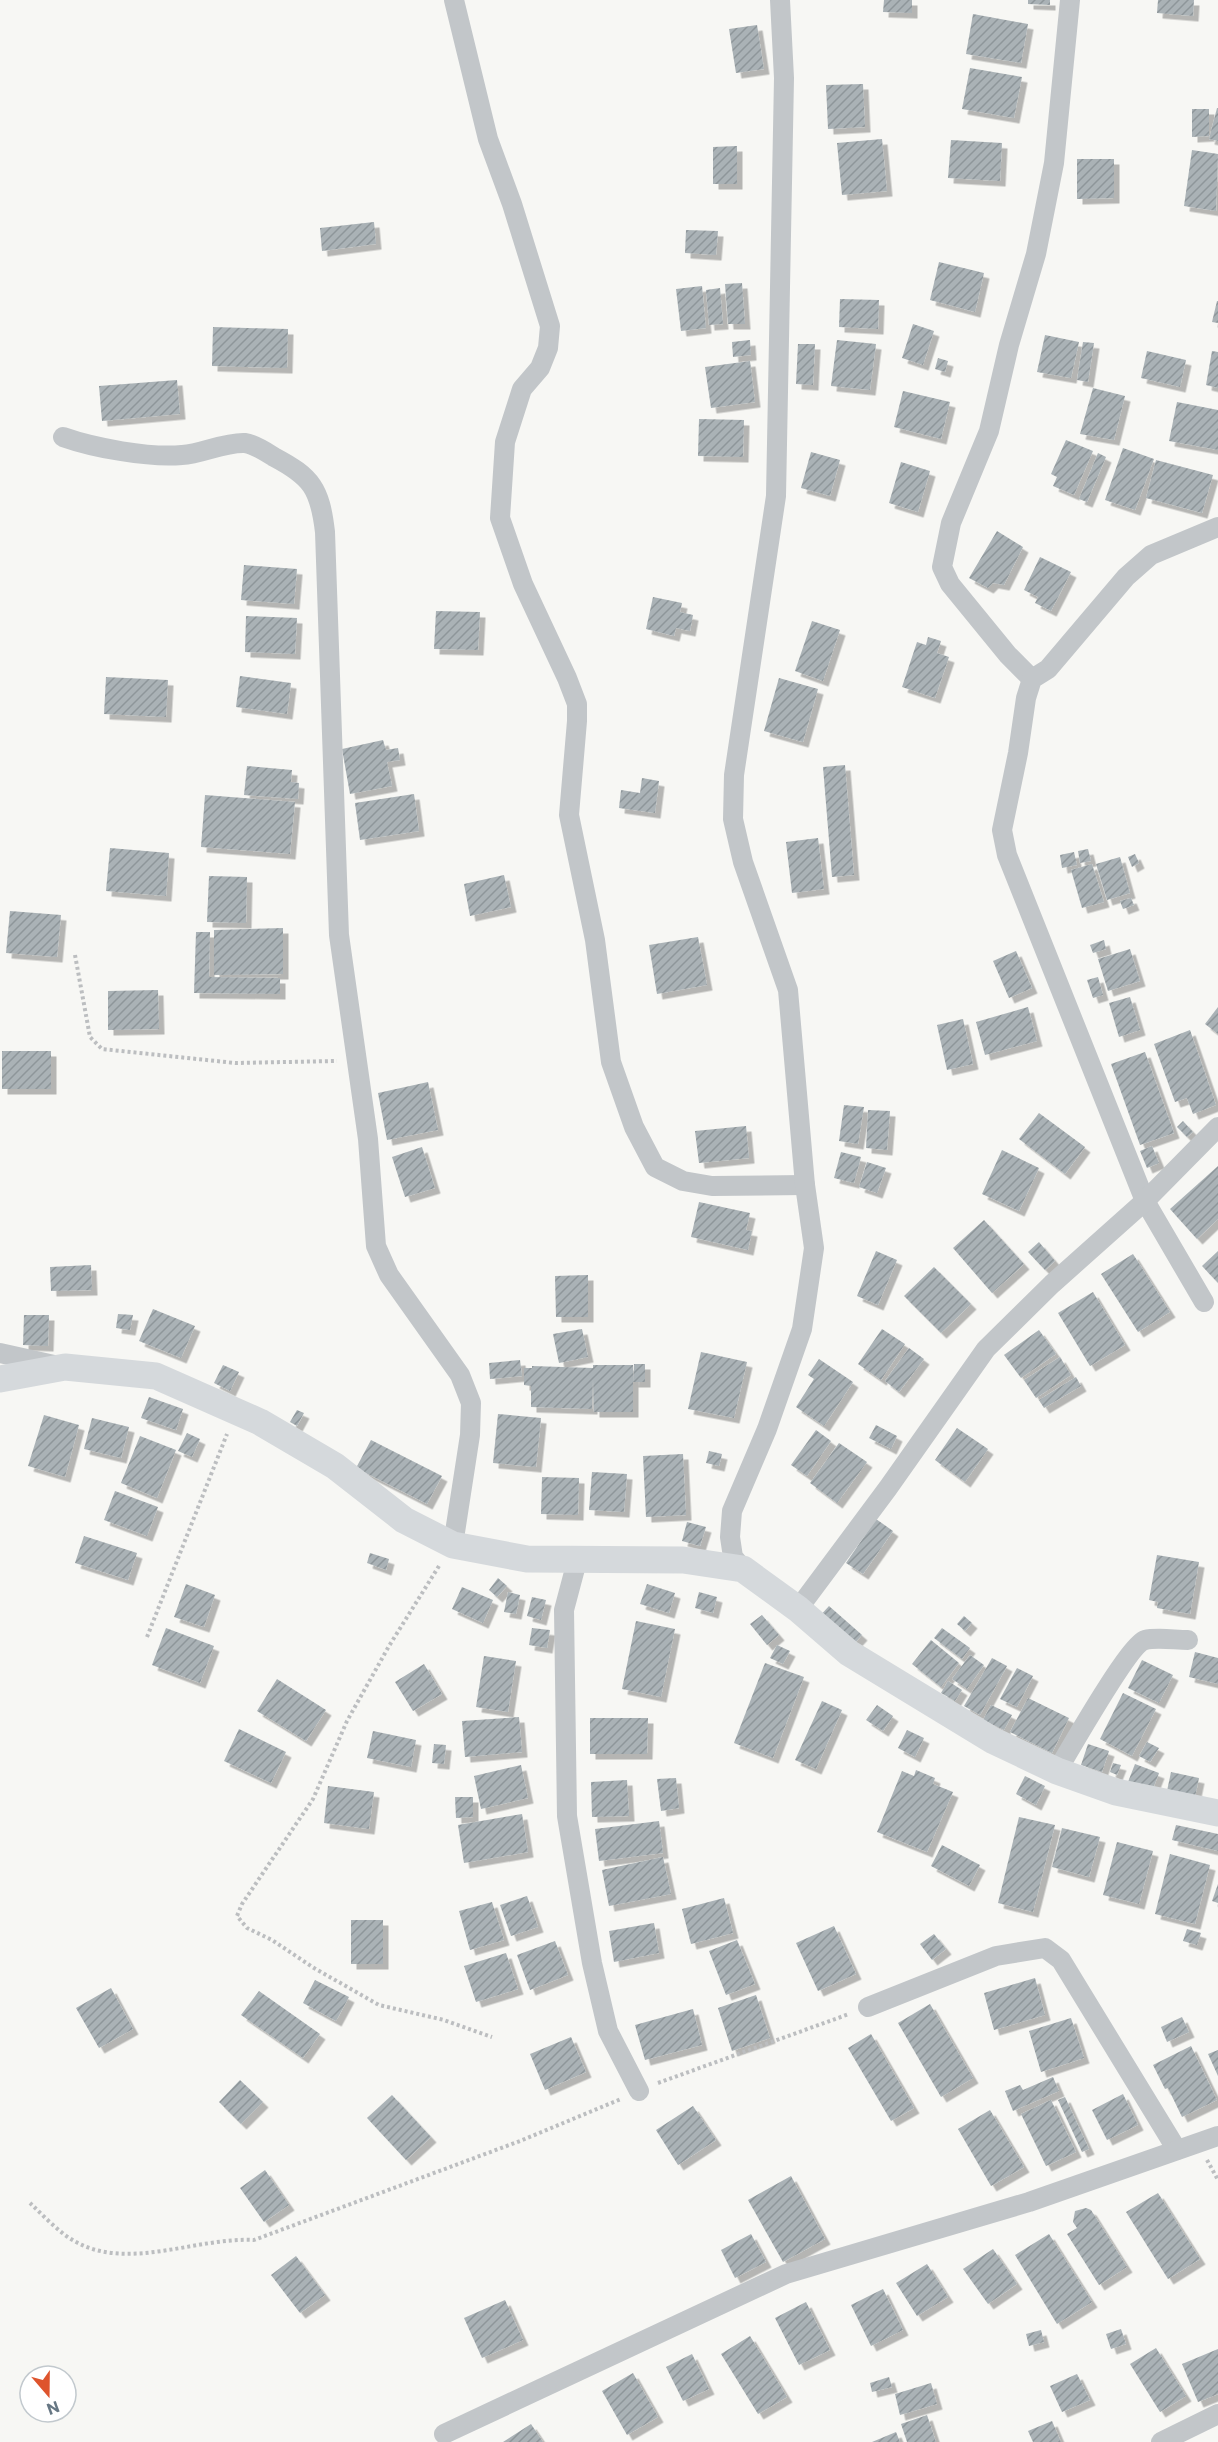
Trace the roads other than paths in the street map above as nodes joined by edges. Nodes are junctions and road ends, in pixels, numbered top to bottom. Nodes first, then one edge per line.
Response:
1 (454, 0) edge
2 (780, 0) edge
3 (1070, 0) edge
4 (63, 437) dead end
5 (1218, 527) edge
6 (1032, 679) junction
7 (1218, 1127) edge
8 (805, 1185) junction
9 (1145, 1201) junction
10 (1204, 1302) dead end
11 (0, 1353) edge
12 (65, 1367) junction
13 (0, 1379) edge
14 (453, 1545) junction
15 (577, 1561) junction
16 (743, 1569) junction
17 (798, 1609) junction
18 (1188, 1640) dead end
19 (1057, 1771) junction
20 (1218, 1813) edge
21 (868, 2007) road end
22 (639, 2091) road end
23 (1218, 2136) edge
24 (1177, 2150) junction
25 (1218, 2415) edge
26 (444, 2434) dead end
27 (1161, 2442) edge

1 - 8 street
2 - 8 street
3 - 6 street
4 - 14 street
5 - 6 street
6 - 9 street
7 - 9 street
8 - 16 street
9 - 10 street
9 - 17 street
11 - 12 street
12 - 13 street
12 - 14 street
14 - 15 street
15 - 16 street
15 - 22 street
16 - 17 street
17 - 19 street
18 - 19 street
19 - 20 street
21 - 24 street
23 - 24 street
24 - 26 street
25 - 27 street

